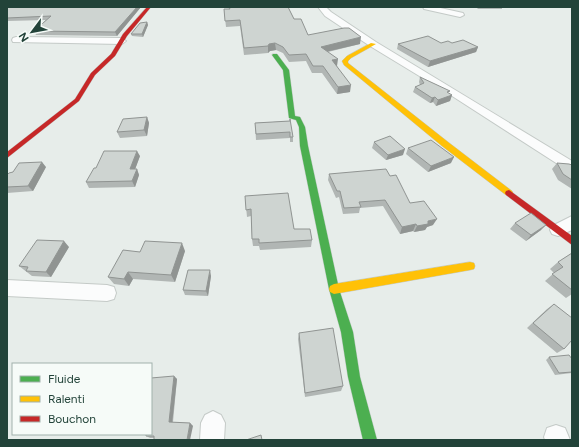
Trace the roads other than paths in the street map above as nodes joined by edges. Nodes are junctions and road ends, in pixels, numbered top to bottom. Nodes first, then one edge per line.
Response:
1 (149, 7) edge
2 (322, 7) edge
3 (427, 7) edge
4 (460, 15) dead end
5 (16, 40) dead end
6 (122, 41) junction
7 (373, 44) junction
8 (275, 55) dead end
9 (7, 156) edge
10 (572, 167) edge
11 (572, 222) edge
12 (558, 230) junction
13 (572, 241) edge
14 (470, 266) dead end
15 (7, 288) edge
16 (334, 289) junction
17 (107, 293) dead end
18 (370, 440) edge

1 - 6 street
2 - 7 street
3 - 4 street
5 - 6 street
6 - 9 street
7 - 10 street
7 - 12 street
8 - 16 street
11 - 12 street
12 - 13 street
14 - 16 street
15 - 17 street
16 - 18 street

